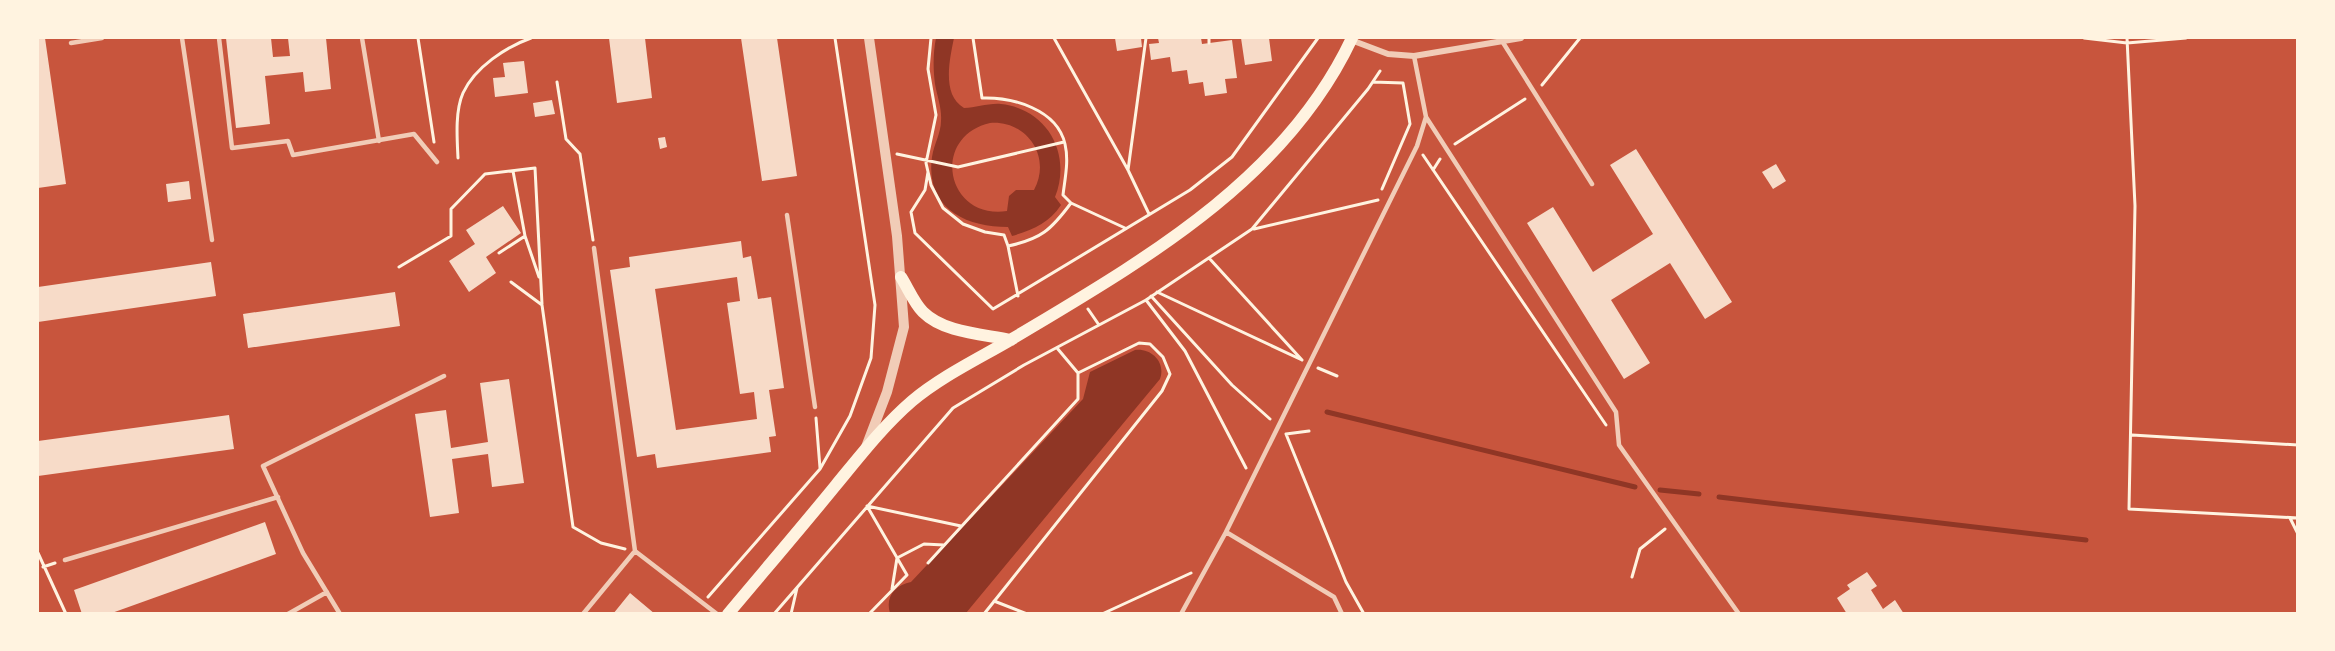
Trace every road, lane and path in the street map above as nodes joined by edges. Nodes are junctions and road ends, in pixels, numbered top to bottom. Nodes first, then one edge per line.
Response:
1 (102, 38) edge
2 (182, 38) edge
3 (219, 38) edge
4 (362, 38) edge
5 (418, 38) edge
6 (531, 38) edge
7 (835, 38) edge
8 (869, 38) edge
9 (931, 38) edge
10 (973, 38) edge
11 (1054, 38) edge
12 (1146, 38) edge
13 (1209, 38) edge
14 (1318, 38) edge
15 (1521, 38) edge
16 (1580, 38) edge
17 (2084, 38) edge
18 (2127, 38) edge
19 (2186, 38) edge
20 (1351, 39) edge
21 (1502, 41) junction
22 (71, 43) dead end
23 (1209, 43) dead end
24 (2127, 43) junction
25 (1414, 57) junction
26 (1380, 71) dead end
27 (557, 82) dead end
28 (1373, 82) junction
29 (1534, 93) junction
30 (1426, 117) junction
31 (379, 141) junction
32 (1064, 142) junction
33 (895, 145) dead end
34 (1417, 146) junction
35 (1447, 149) junction
36 (458, 158) dead end
37 (437, 162) joint
38 (926, 163) junction
39 (1128, 170) junction
40 (513, 171) junction
41 (928, 172) junction
42 (1592, 184) dead end
43 (1378, 200) junction
44 (1071, 203) junction
45 (1372, 210) dead end
46 (1149, 214) junction
47 (787, 215) dead end
48 (1125, 228) junction
49 (1252, 229) junction
50 (525, 236) junction
51 (212, 240) dead end
52 (1008, 246) junction
53 (594, 248) joint
54 (499, 253) dead end
55 (1209, 258) junction
56 (399, 267) dead end
57 (901, 277) junction
58 (540, 281) junction
59 (511, 282) dead end
60 (1157, 292) junction
61 (1018, 296) junction
62 (1151, 296) junction
63 (1080, 297) junction
64 (1146, 300) junction
65 (542, 305) junction
66 (1098, 326) junction
67 (1011, 340) junction
68 (1057, 348) junction
69 (1307, 350) dead end
70 (1303, 361) junction
71 (1318, 368) dead end
72 (1078, 373) junction
73 (444, 376) dead end
74 (1337, 376) dead end
75 (815, 407) joint
76 (1275, 409) dead end
77 (1270, 419) junction
78 (1265, 429) dead end
79 (1309, 431) dead end
80 (2131, 435) junction
81 (1619, 445) junction
82 (2298, 445) edge
83 (866, 448) junction
84 (1251, 458) dead end
85 (1246, 468) junction
86 (820, 469) junction
87 (1242, 478) dead end
88 (278, 497) junction
89 (867, 506) junction
90 (2289, 518) junction
91 (2298, 518) edge
92 (1674, 522) junction
93 (961, 526) junction
94 (1226, 532) junction
95 (2298, 534) edge
96 (944, 545) junction
97 (635, 551) junction
98 (38, 553) edge
99 (897, 558) junction
100 (65, 560) joint
101 (928, 563) dead end
102 (43, 567) junction
103 (1632, 577) dead end
104 (1190, 579) dead end
105 (797, 586) junction
106 (892, 590) junction
107 (327, 592) junction
108 (994, 601) junction
109 (703, 603) junction
110 (66, 614) edge
111 (288, 614) edge
112 (340, 614) edge
113 (583, 614) edge
114 (717, 614) edge
115 (728, 614) edge
116 (774, 614) edge
117 (791, 614) edge
118 (869, 614) edge
119 (984, 614) edge
120 (1027, 614) edge
121 (1102, 614) edge
122 (1182, 614) edge
123 (1342, 614) edge
124 (1364, 614) edge
125 (1739, 614) edge

1 - 22 lane
2 - 51 lane
3 - 31 lane
4 - 31 lane
5 - 37 path
6 - 36 path
7 - 86 path
8 - 57 street
9 - 38 path
10 - 32 path
11 - 39 path
12 - 39 path
13 - 23 path
14 - 46 path
15 - 21 street
16 - 29 path
17 - 24 path
18 - 24 path
19 - 24 path
20 - 25 street
20 - 63 main road
21 - 25 street
21 - 29 lane
24 - 80 path
25 - 30 lane
26 - 28 path
27 - 53 path
28 - 43 path
28 - 49 path
29 - 35 path
29 - 42 lane
30 - 34 lane
30 - 35 lane
31 - 37 lane
32 - 38 path
32 - 44 path
33 - 38 path
34 - 81 path
34 - 94 lane
35 - 81 lane
38 - 41 path
39 - 46 path
40 - 50 path
40 - 56 path
40 - 58 path
41 - 52 path
41 - 61 path
43 - 45 path
43 - 49 path
44 - 48 path
44 - 52 path
46 - 48 path
47 - 75 lane
48 - 61 path
49 - 55 path
50 - 54 path
50 - 58 path
52 - 61 path
53 - 97 lane
55 - 60 path
55 - 70 path
57 - 67 main road
57 - 83 street
58 - 65 path
59 - 65 path
60 - 62 path
60 - 70 path
62 - 64 path
62 - 77 path
63 - 66 path
63 - 67 main road
64 - 66 path
64 - 85 path
65 - 97 path
66 - 68 path
67 - 83 main road
68 - 72 path
68 - 89 path
69 - 70 path
71 - 74 path
72 - 93 path
72 - 108 path
73 - 88 lane
75 - 86 path
76 - 77 path
77 - 78 path
79 - 124 path
80 - 82 path
80 - 90 path
81 - 92 lane
83 - 115 main road
84 - 85 path
85 - 87 path
86 - 109 path
88 - 100 lane
88 - 107 lane
89 - 93 path
89 - 99 path
89 - 105 path
90 - 91 path
90 - 95 path
92 - 103 path
92 - 125 lane
93 - 96 path
94 - 122 lane
94 - 123 lane
96 - 99 path
96 - 101 path
97 - 109 lane
97 - 113 lane
98 - 102 path
99 - 106 path
99 - 106 path
100 - 102 path
102 - 110 path
104 - 121 path
105 - 116 path
105 - 117 path
106 - 118 path
107 - 111 lane
107 - 112 lane
108 - 119 path
108 - 120 path
109 - 114 lane

